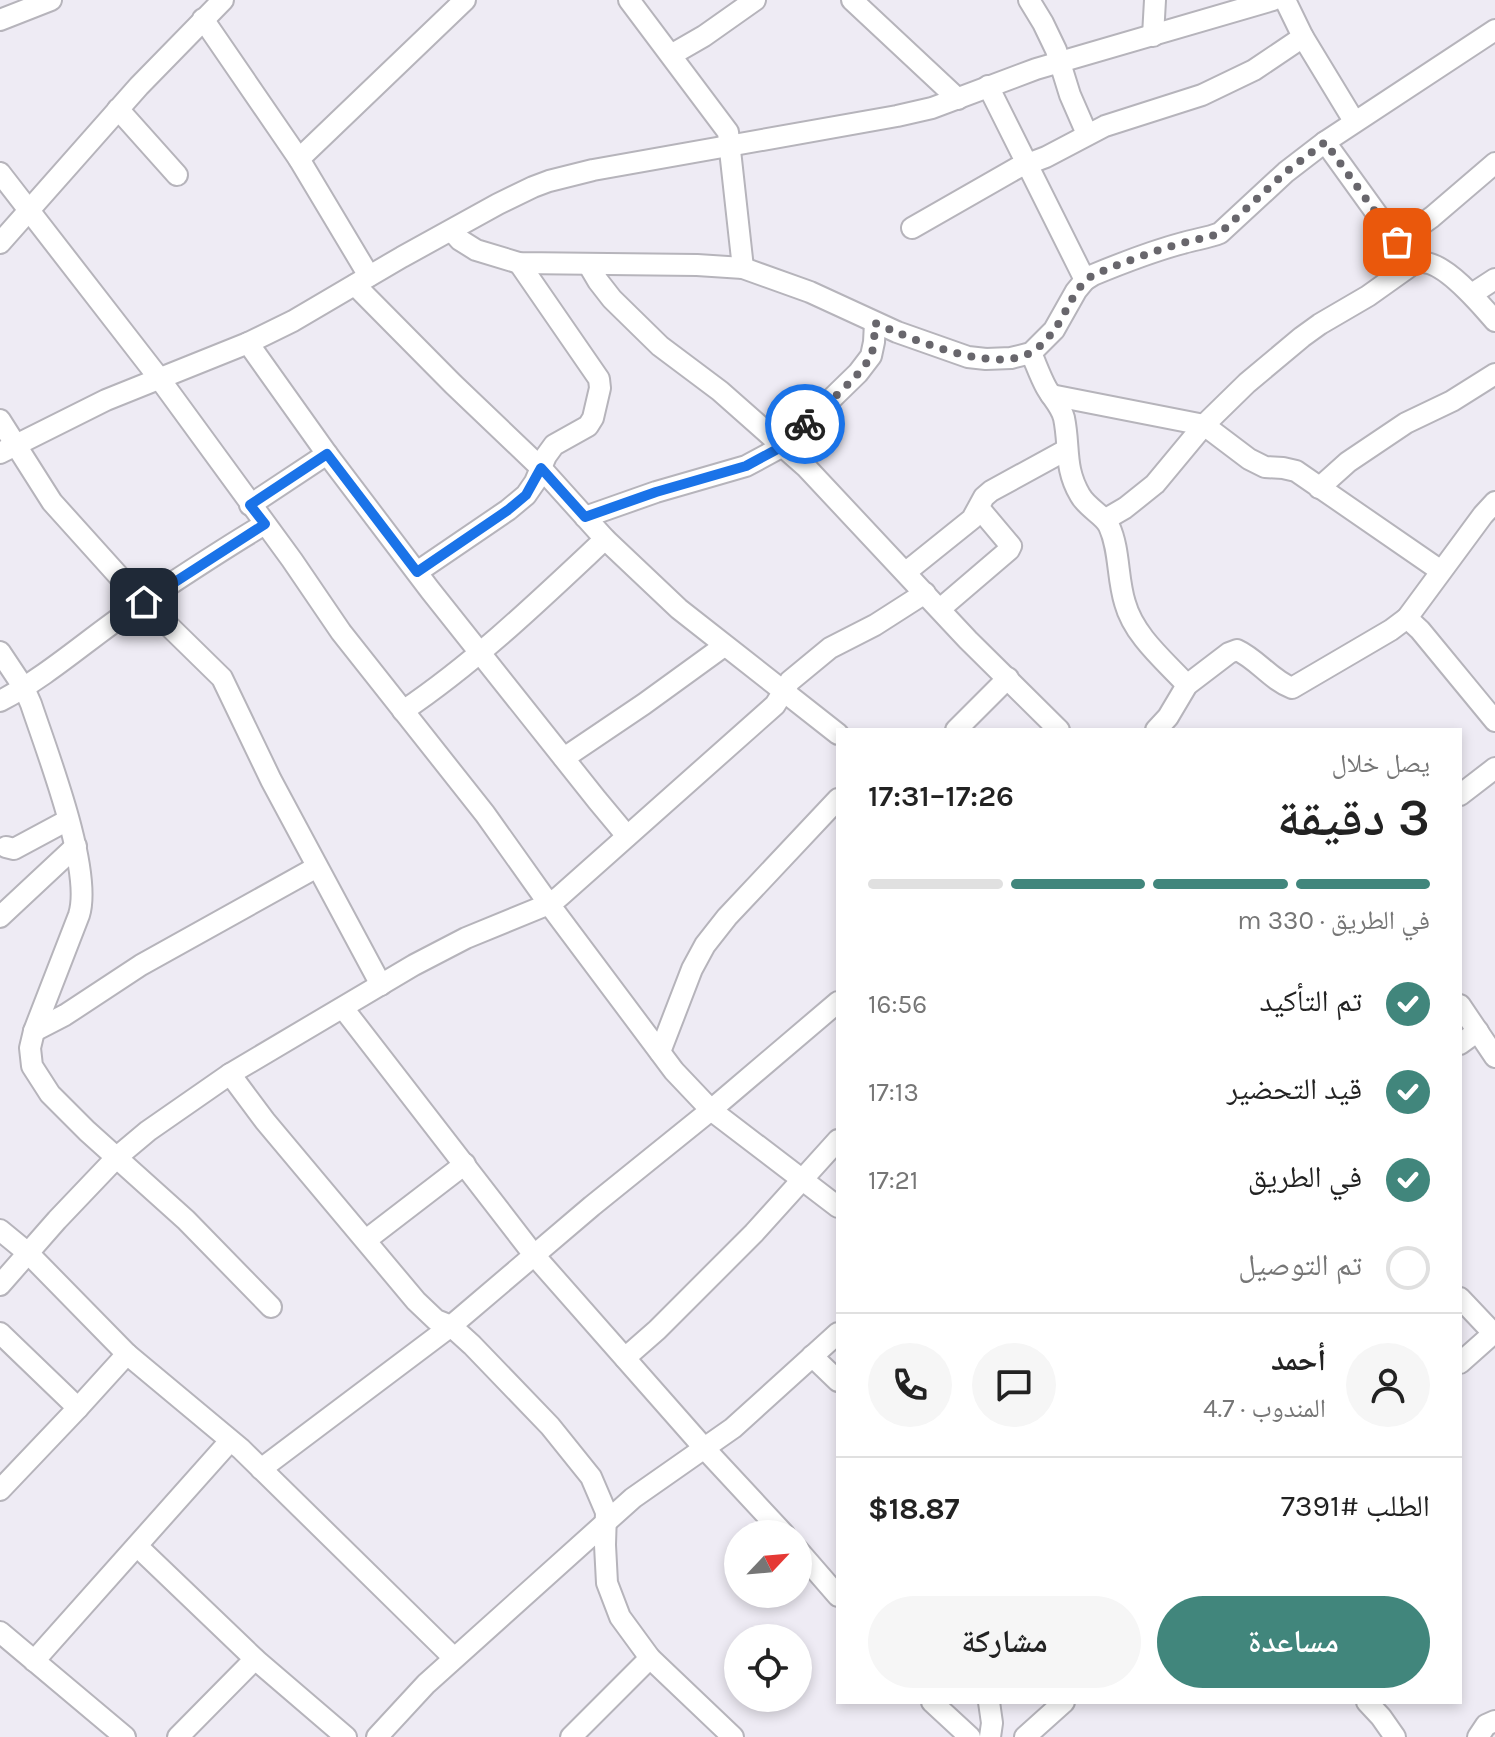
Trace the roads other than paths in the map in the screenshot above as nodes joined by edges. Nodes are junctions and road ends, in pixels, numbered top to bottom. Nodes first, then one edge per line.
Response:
1 (51, 0) edge
2 (223, 0) edge
3 (465, 0) edge
4 (629, 0) edge
5 (755, 0) edge
6 (852, 0) edge
7 (1029, 0) edge
8 (1155, 0) edge
9 (1204, 0) edge
10 (1273, 0) edge
11 (1285, 0) edge
12 (203, 19) junction
13 (1213, 19) junction
14 (0, 20) edge
15 (1495, 30) edge
16 (1153, 36) junction
17 (1303, 37) junction
18 (671, 55) junction
19 (1060, 62) junction
20 (988, 86) junction
21 (958, 99) junction
22 (118, 109) junction
23 (1354, 121) junction
24 (1087, 134) junction
25 (1325, 142) junction
26 (730, 146) junction
27 (299, 159) junction
28 (1495, 163) edge
29 (1028, 164) junction
30 (0, 173) edge
31 (177, 175) dead end
32 (28, 210) junction
33 (912, 228) dead end
34 (452, 231) junction
35 (1397, 242) junction
36 (0, 243) edge
37 (519, 263) junction
38 (588, 264) junction
39 (1413, 264) junction
40 (743, 268) junction
41 (1495, 279) edge
42 (1085, 280) junction
43 (362, 281) junction
44 (1472, 294) junction
45 (1495, 321) edge
46 (875, 323) junction
47 (248, 343) junction
48 (1031, 353) junction
49 (1495, 374) edge
50 (159, 378) junction
51 (1051, 395) junction
52 (0, 420) edge
53 (1204, 425) junction
54 (783, 446) junction
55 (8, 448) edge
56 (1066, 450) junction
57 (327, 454) junction
58 (541, 468) junction
59 (1319, 488) junction
60 (1495, 502) edge
61 (250, 505) junction
62 (979, 508) junction
63 (585, 517) junction
64 (1106, 519) junction
65 (265, 524) junction
66 (605, 539) junction
67 (1441, 571) junction
68 (417, 572) junction
69 (906, 572) junction
70 (925, 593) junction
71 (144, 602) junction
72 (940, 609) junction
73 (1407, 618) junction
74 (724, 646) junction
75 (0, 652) edge
76 (480, 653) junction
77 (1008, 678) junction
78 (1187, 685) junction
79 (24, 688) junction
80 (784, 693) junction
81 (0, 701) edge
82 (403, 711) junction
83 (1495, 721) edge
84 (958, 728) edge
85 (1057, 728) edge
86 (1158, 728) edge
87 (836, 732) edge
88 (564, 758) junction
89 (1495, 768) edge
90 (1462, 793) edge
91 (836, 801) edge
92 (68, 820) junction
93 (627, 836) junction
94 (2, 844) edge
95 (76, 846) junction
96 (317, 867) junction
97 (549, 904) junction
98 (0, 917) edge
99 (381, 985) junction
100 (836, 1004) edge
101 (343, 1008) junction
102 (1462, 1008) edge
103 (34, 1031) junction
104 (1478, 1031) junction
105 (1462, 1043) edge
106 (660, 1052) junction
107 (1495, 1057) edge
108 (230, 1074) junction
109 (711, 1110) junction
110 (836, 1142) edge
111 (117, 1157) junction
112 (465, 1164) junction
113 (803, 1180) junction
114 (836, 1205) edge
115 (0, 1230) edge
116 (366, 1240) junction
117 (28, 1253) junction
118 (534, 1255) junction
119 (0, 1285) edge
120 (1462, 1300) edge
121 (271, 1307) dead end
122 (451, 1326) junction
123 (0, 1333) edge
124 (1495, 1334) edge
125 (836, 1335) edge
126 (127, 1354) junction
127 (812, 1356) junction
128 (625, 1358) junction
129 (1462, 1361) edge
130 (836, 1379) edge
131 (78, 1408) junction
132 (230, 1441) junction
133 (705, 1449) junction
134 (261, 1469) junction
135 (0, 1490) edge
136 (771, 1520) edge
137 (605, 1524) junction
138 (137, 1546) junction
139 (812, 1563) edge
140 (835, 1585) edge
141 (0, 1632) edge
142 (454, 1658) junction
143 (650, 1658) junction
144 (255, 1659) junction
145 (34, 1661) junction
146 (934, 1704) edge
147 (989, 1704) edge
148 (1062, 1704) edge
149 (1369, 1704) edge
150 (1495, 1721) edge
151 (125, 1737) edge
152 (178, 1737) edge
153 (346, 1737) edge
154 (377, 1737) edge
155 (571, 1737) edge
156 (733, 1737) edge
157 (970, 1737) edge
158 (990, 1737) edge
159 (1025, 1737) edge
160 (1395, 1737) edge
161 (1478, 1737) edge

1 - 14 street
2 - 12 street
3 - 27 street
4 - 18 street
5 - 18 street
6 - 21 street
7 - 19 street
8 - 16 street
9 - 13 street
10 - 13 street
11 - 17 street
12 - 22 street
12 - 27 street
13 - 16 street
15 - 23 street
16 - 19 street
17 - 23 street
17 - 24 street
18 - 26 street
19 - 20 street
19 - 24 street
20 - 21 street
20 - 29 street
21 - 26 street
22 - 31 street
22 - 32 street
23 - 25 street
24 - 29 street
25 - 35 street
25 - 42 street
26 - 34 street
26 - 40 street
27 - 43 street
28 - 35 street
29 - 33 street
29 - 42 street
30 - 32 street
32 - 36 street
32 - 50 street
34 - 37 street
34 - 43 street
35 - 39 street
37 - 38 street
37 - 58 street
38 - 40 street
38 - 54 street
39 - 44 street
39 - 53 street
40 - 46 street
41 - 44 street
42 - 48 street
43 - 47 street
43 - 58 street
44 - 45 street
46 - 48 street
46 - 54 street
47 - 50 street
47 - 57 street
48 - 51 street
49 - 59 street
50 - 55 street
50 - 61 street
51 - 53 street
51 - 56 street
52 - 55 street
53 - 59 street
53 - 64 street
54 - 63 street
54 - 69 street
55 - 71 street
56 - 62 street
56 - 64 street
57 - 61 street
57 - 68 street
58 - 63 street
58 - 68 street
59 - 67 street
60 - 67 street
61 - 65 street
62 - 69 street
62 - 72 street
63 - 66 street
64 - 78 street
65 - 71 street
65 - 82 street
66 - 74 street
66 - 76 street
67 - 73 street
68 - 76 street
69 - 70 street
70 - 72 street
70 - 80 street
71 - 79 street
71 - 96 street
72 - 77 street
73 - 78 street
73 - 83 street
74 - 80 street
74 - 88 street
75 - 79 street
76 - 82 street
76 - 88 street
77 - 84 street
77 - 85 street
78 - 86 street
79 - 81 street
79 - 92 street
80 - 87 street
80 - 93 street
82 - 97 street
88 - 93 street
89 - 90 street
91 - 106 street
92 - 94 street
92 - 95 street
93 - 97 street
95 - 98 street
95 - 103 street
96 - 99 street
96 - 103 street
97 - 99 street
97 - 106 street
99 - 101 street
100 - 109 street
101 - 108 street
101 - 112 street
102 - 104 street
103 - 111 street
104 - 105 street
104 - 107 street
106 - 109 street
108 - 111 street
108 - 116 street
109 - 113 street
109 - 118 street
110 - 113 street
111 - 117 street
111 - 121 street
112 - 116 street
112 - 118 street
113 - 114 street
113 - 128 street
115 - 117 street
116 - 122 street
117 - 119 street
117 - 126 street
118 - 122 street
118 - 128 street
120 - 124 street
122 - 134 street
122 - 137 street
123 - 131 street
124 - 129 street
125 - 127 street
126 - 131 street
126 - 132 street
127 - 130 street
127 - 133 street
128 - 133 street
131 - 135 street
132 - 134 street
132 - 138 street
133 - 136 street
133 - 137 street
134 - 142 street
137 - 142 street
137 - 143 street
138 - 144 street
138 - 145 street
139 - 140 street
141 - 145 street
142 - 154 street
143 - 155 street
143 - 156 street
144 - 152 street
144 - 153 street
145 - 151 street
146 - 157 street
147 - 158 street
148 - 159 street
149 - 160 street
150 - 161 street

